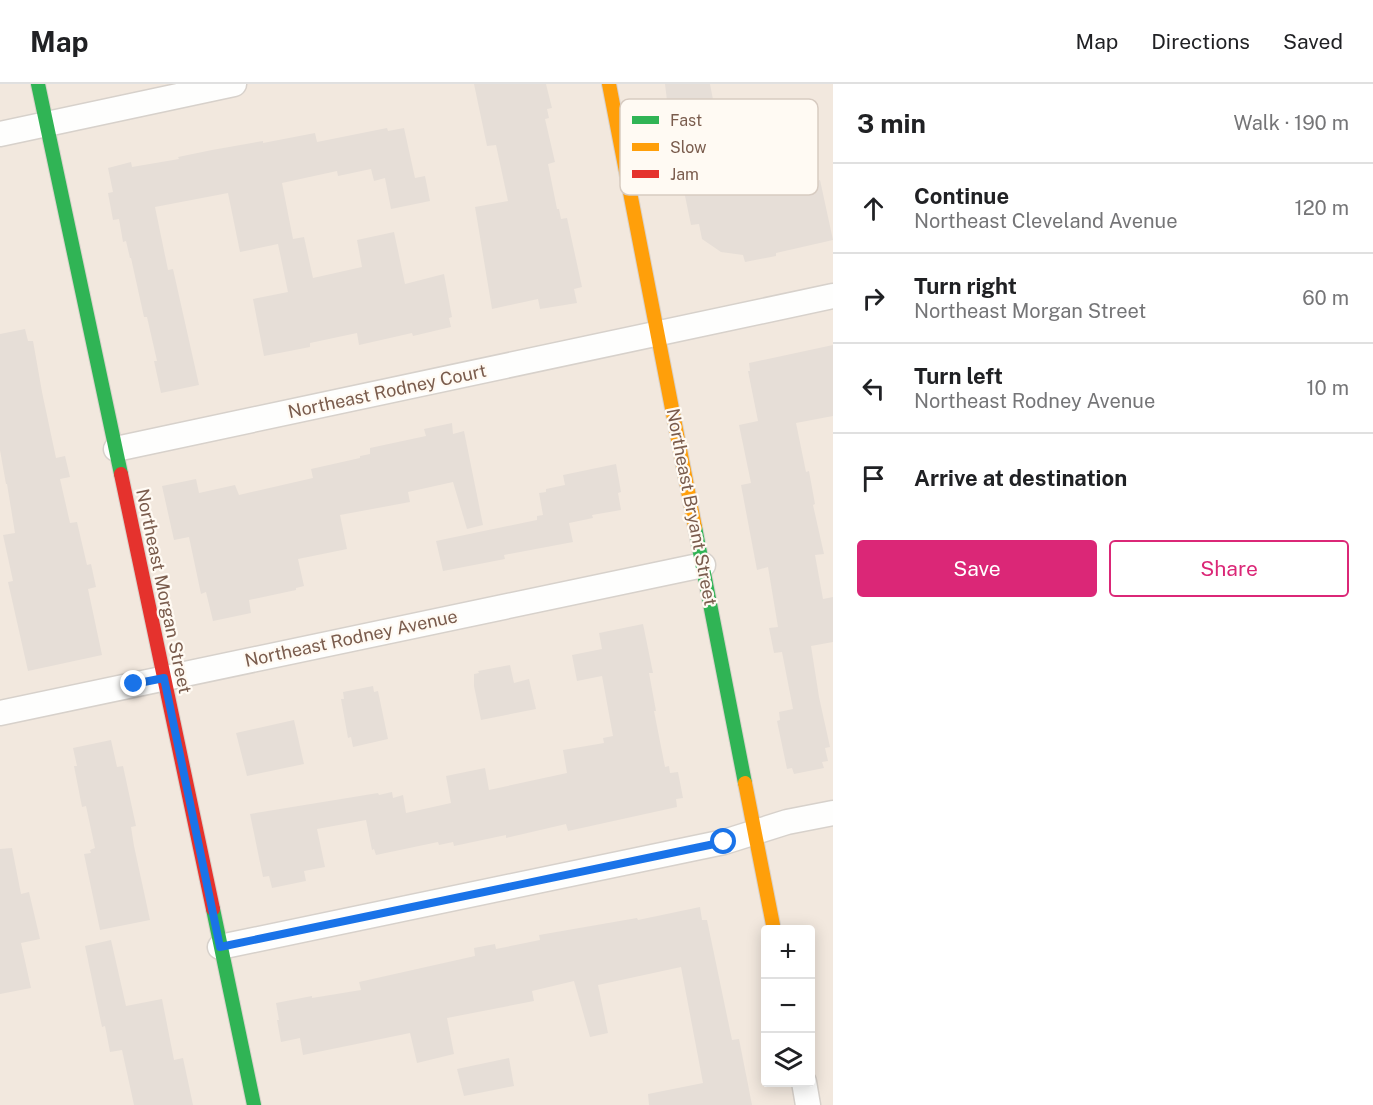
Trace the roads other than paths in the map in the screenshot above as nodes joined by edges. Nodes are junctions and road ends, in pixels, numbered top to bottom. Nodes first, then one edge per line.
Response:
1 (38, 84) edge
2 (234, 84) edge
3 (609, 84) edge
4 (46, 124) junction
5 (0, 134) edge
6 (620, 141) edge
7 (630, 195) edge
8 (833, 296) edge
9 (657, 333) junction
10 (116, 449) junction
11 (703, 565) junction
12 (164, 678) junction
13 (0, 713) edge
14 (833, 813) edge
15 (756, 832) junction
16 (773, 925) edge
17 (220, 947) junction
18 (805, 1087) edge
19 (254, 1105) edge
20 (808, 1105) edge

1 - 4 street, Northeast Morgan Street
2 - 4 street
3 - 6 street, Northeast Bryant Street
4 - 5 street
4 - 10 street, Northeast Morgan Street
7 - 9 street, Northeast Bryant Street
8 - 9 street
9 - 10 street, Northeast Rodney Court
9 - 11 street, Northeast Bryant Street
10 - 12 street, Northeast Morgan Street
11 - 12 street, Northeast Rodney Avenue
11 - 15 street, Northeast Bryant Street
12 - 13 street, Northeast Rodney Avenue
12 - 17 street, Northeast Morgan Street
14 - 15 street
15 - 16 street, Northeast Bryant Street
15 - 17 street
17 - 19 street, Northeast Morgan Street
18 - 20 street

